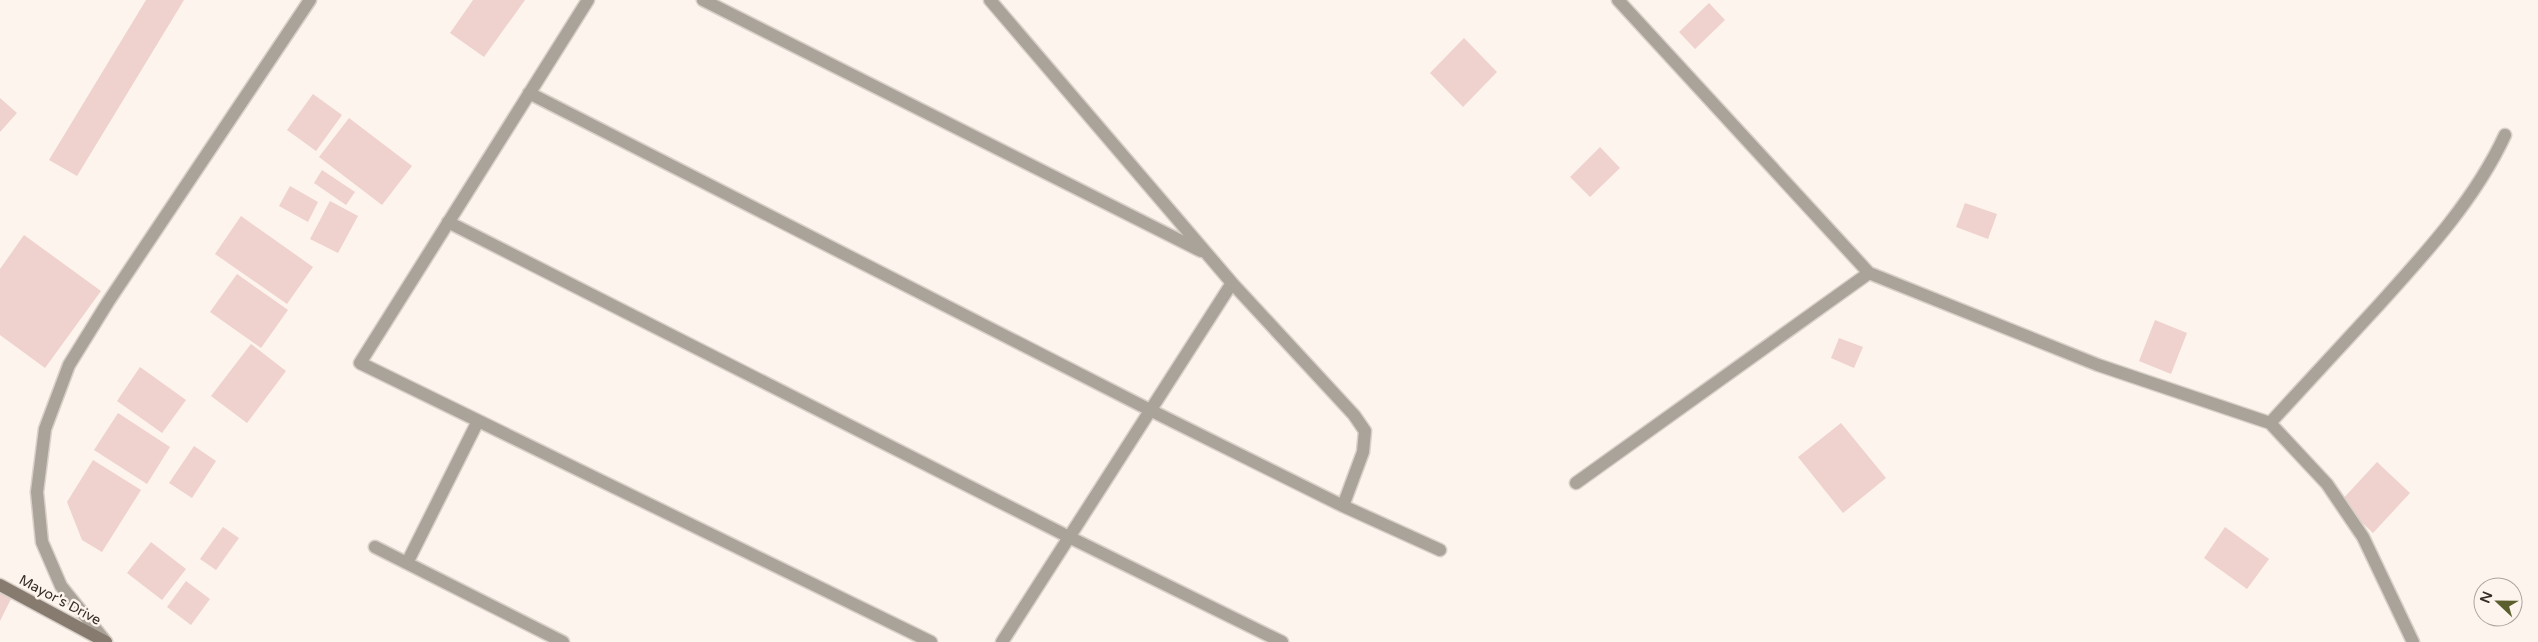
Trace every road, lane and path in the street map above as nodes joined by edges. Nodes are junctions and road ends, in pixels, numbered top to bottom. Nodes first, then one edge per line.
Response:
1 (310, 0) edge
2 (588, 0) edge
3 (703, 0) edge
4 (990, 0) edge
5 (1618, 0) edge
6 (529, 93) junction
7 (2505, 135) dead end
8 (448, 222) junction
9 (1207, 254) junction
10 (1869, 273) junction
11 (1232, 283) junction
12 (1150, 410) junction
13 (478, 421) junction
14 (2270, 423) junction
15 (1576, 483) dead end
16 (1343, 506) junction
17 (1069, 537) junction
18 (375, 548) dead end
19 (1440, 550) dead end
20 (407, 563) junction
21 (0, 585) edge
22 (106, 642) edge
23 (563, 642) edge
24 (930, 642) edge
25 (1002, 642) edge
26 (1282, 642) edge
27 (2413, 642) edge

1 - 22 street
2 - 6 street
3 - 9 street
4 - 9 street
5 - 10 street
6 - 8 street
6 - 12 street
7 - 14 street
8 - 13 street
8 - 17 street
9 - 11 street
10 - 14 street
10 - 15 street
11 - 12 street
11 - 16 street
12 - 16 street
12 - 17 street
13 - 20 street
13 - 24 street
14 - 27 street
16 - 19 street
17 - 25 street
17 - 26 street
18 - 20 street
20 - 23 street
21 - 22 street, Mayor's Drive

